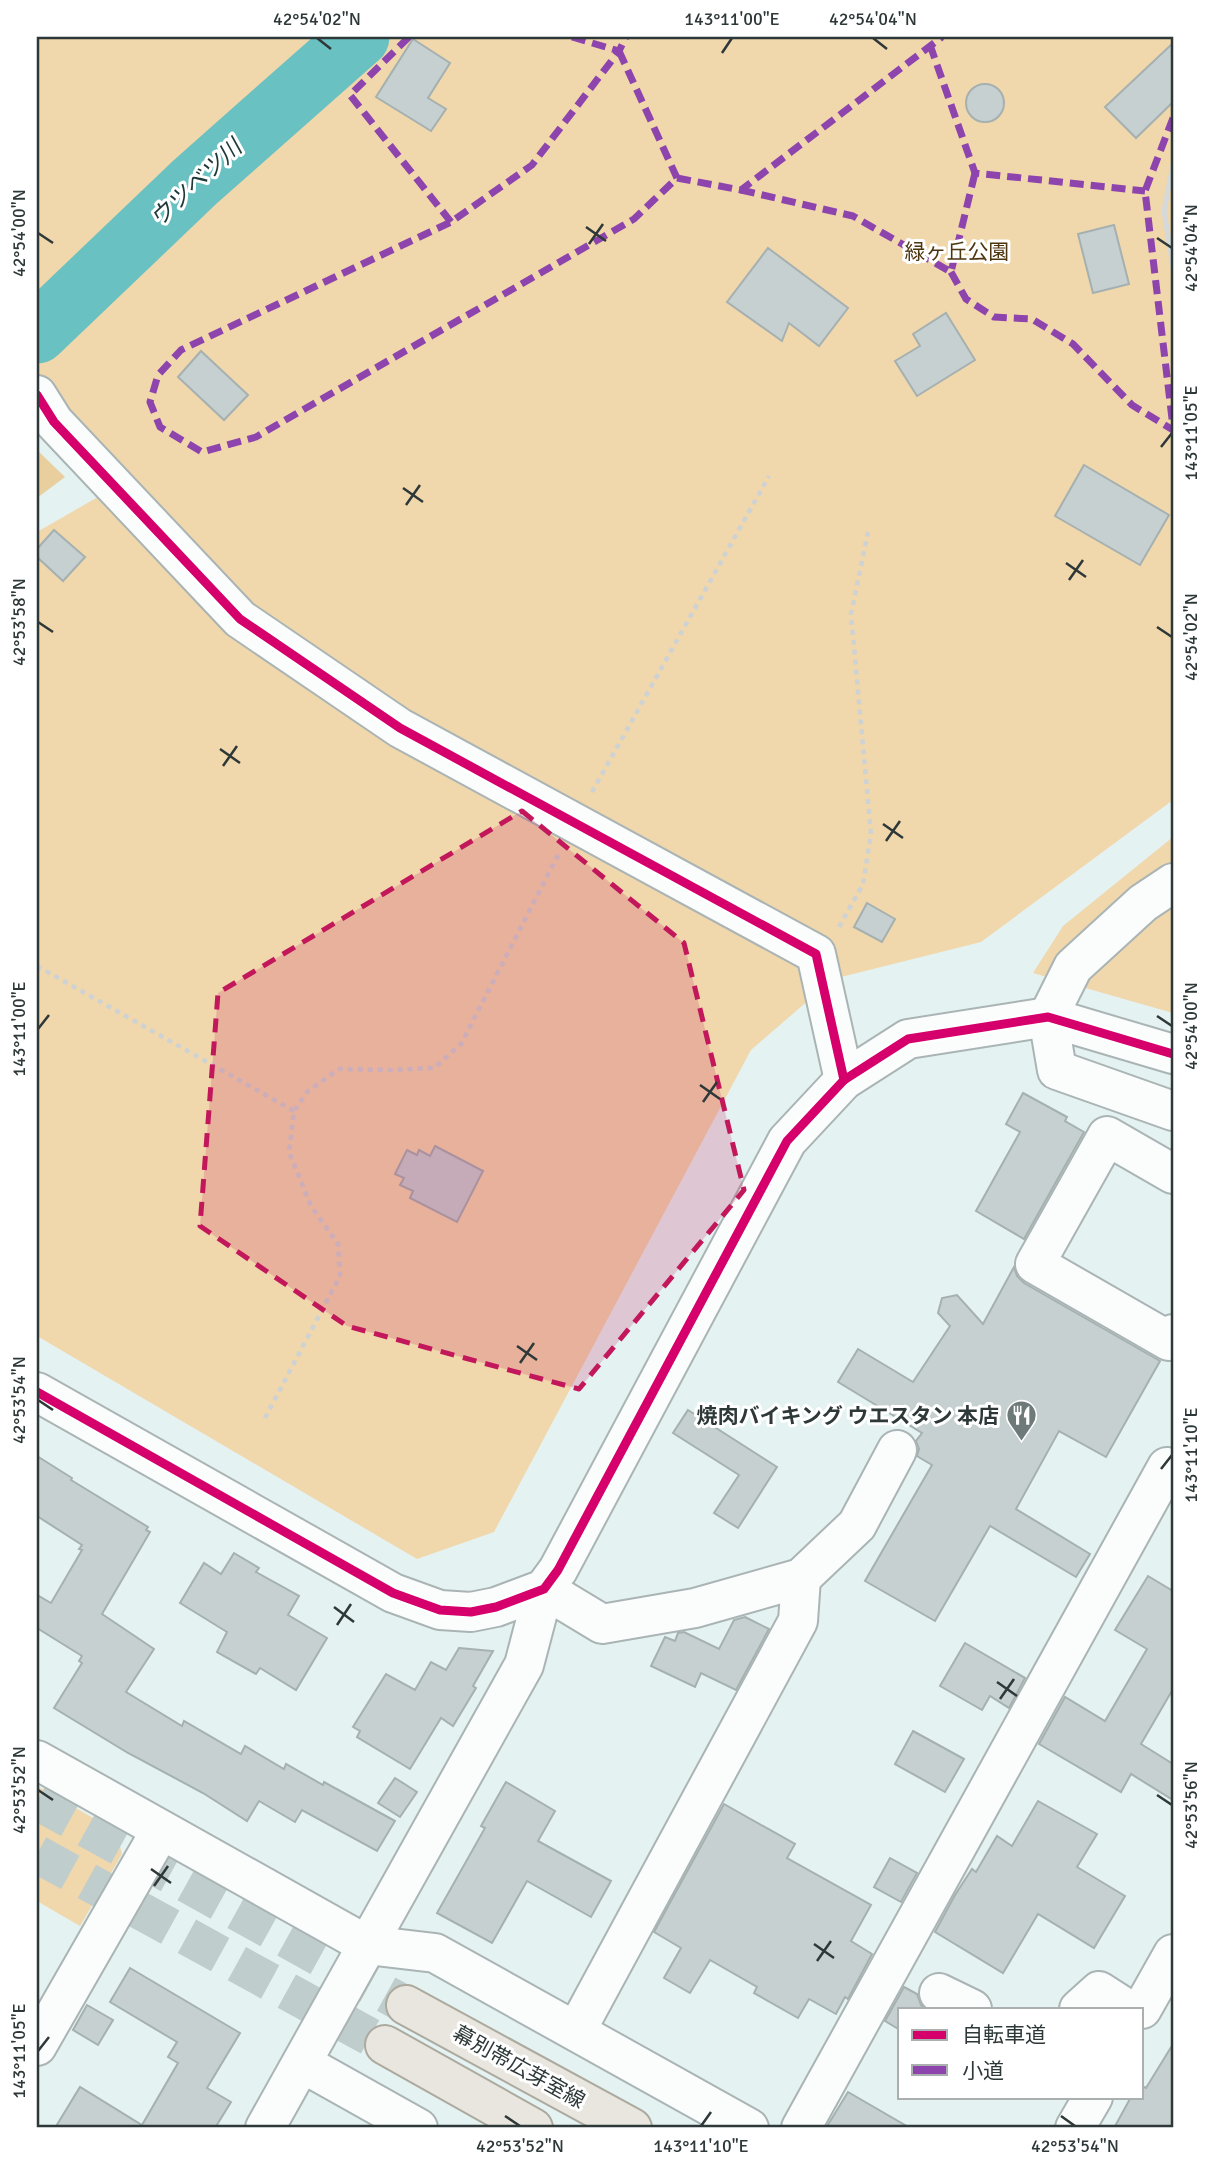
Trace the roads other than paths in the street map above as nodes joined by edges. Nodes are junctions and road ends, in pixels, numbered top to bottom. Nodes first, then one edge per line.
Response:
1 (37, 396) edge
2 (1173, 883) edge
3 (1048, 1017) junction
4 (1173, 1054) edge
5 (844, 1080) junction
6 (1163, 1107) edge
7 (1129, 1148) junction
8 (1173, 1174) edge
9 (1173, 1334) edge
10 (37, 1392) edge
11 (897, 1450) dead end
12 (1173, 1470) edge
13 (801, 1578) junction
14 (544, 1589) junction
15 (37, 1760) edge
16 (161, 1830) junction
17 (367, 1945) junction
18 (1173, 1954) edge
19 (406, 2005) tunnel mouth
20 (1080, 2008) edge
21 (1125, 2008) edge
22 (1143, 2008) edge
23 (576, 2031) junction
24 (385, 2045) tunnel mouth
25 (37, 2046) edge
26 (302, 2063) junction
27 (1092, 2098) edge
28 (265, 2128) edge
29 (418, 2128) edge
30 (533, 2128) edge
31 (632, 2128) edge
32 (750, 2128) edge
33 (801, 2128) edge
34 (1075, 2128) edge

1 - 5 street
2 - 3 street
3 - 4 street
3 - 5 street
3 - 6 street
5 - 14 street
6 - 7 street
7 - 8 street
7 - 9 street
10 - 14 street
11 - 13 street
12 - 33 street
13 - 14 street
13 - 23 street
14 - 17 street
15 - 16 street
16 - 17 street
16 - 25 street
17 - 23 street
17 - 26 street
18 - 22 street
19 - 31 main road, 幕別帯広芽室線
20 - 21 street
23 - 32 street
24 - 30 main road
26 - 28 street
26 - 29 street
27 - 34 street

